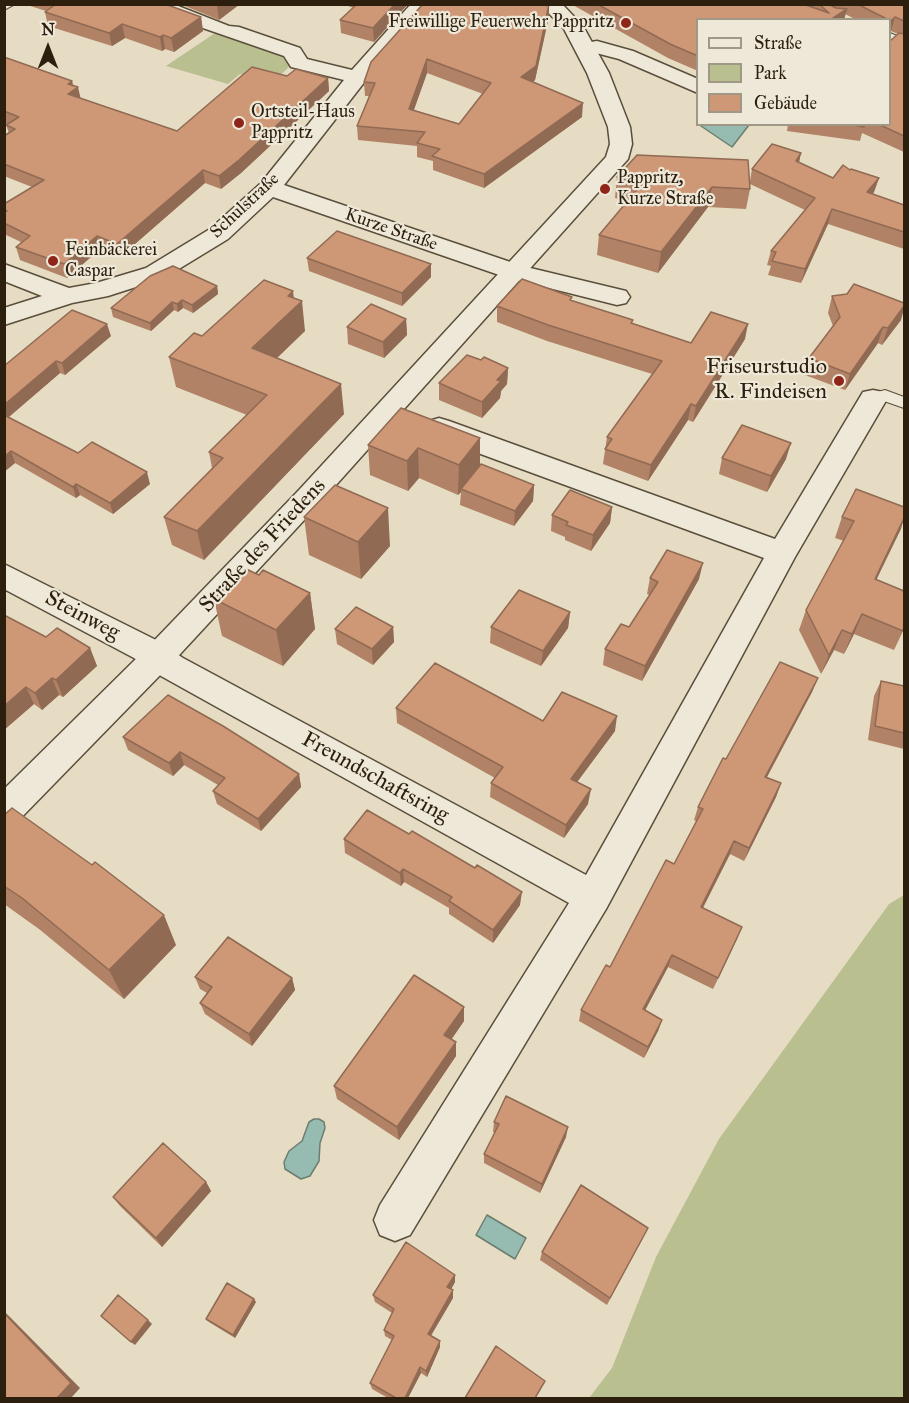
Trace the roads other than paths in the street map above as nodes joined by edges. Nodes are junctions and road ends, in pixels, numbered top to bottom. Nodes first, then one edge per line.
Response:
1 (9, 4) edge
2 (152, 4) edge
3 (423, 4) edge
4 (550, 4) edge
5 (4, 7) edge
6 (585, 48) junction
7 (356, 77) junction
8 (696, 86) edge
9 (269, 188) junction
10 (4, 272) edge
11 (514, 272) junction
12 (67, 296) junction
13 (617, 297) dead end
14 (4, 316) edge
15 (873, 399) joint
16 (904, 403) edge
17 (389, 409) junction
18 (782, 553) junction
19 (4, 574) edge
20 (158, 657) junction
21 (4, 812) edge
22 (593, 897) junction
23 (395, 1220) dead end

1 - 5 lane
2 - 7 street
3 - 7 street, Schulstraße
4 - 6 street, Straße des Friedens
6 - 8 street
6 - 11 street, Straße des Friedens
7 - 9 street, Schulstraße
9 - 11 street, Kurze Straße
9 - 12 street, Schulstraße
10 - 12 street
11 - 13 street
11 - 17 street, Straße des Friedens
12 - 14 street, Schulstraße
15 - 16 lane
15 - 18 street
17 - 18 street
17 - 20 street, Straße des Friedens
18 - 22 street
19 - 20 street, Steinweg
20 - 21 street, Straße des Friedens
20 - 22 street, Freundschaftsring
22 - 23 street

